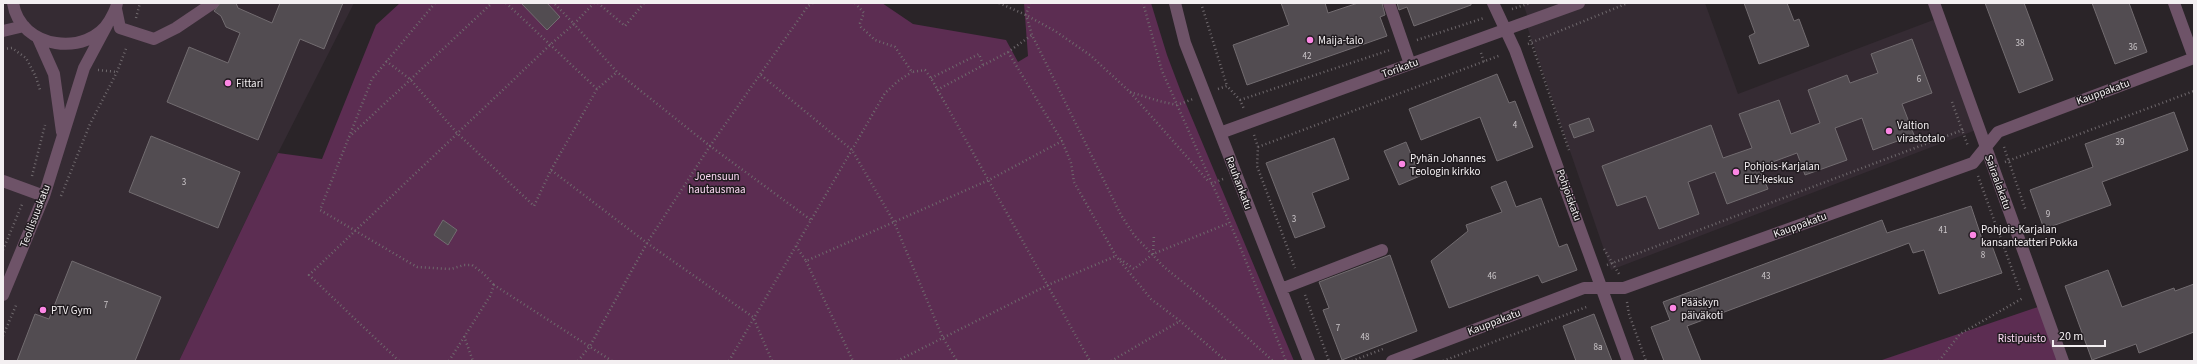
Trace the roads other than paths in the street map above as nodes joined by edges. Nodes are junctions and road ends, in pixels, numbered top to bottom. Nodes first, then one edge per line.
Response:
1 (13, 3) edge
2 (213, 3) edge
3 (1175, 3) edge
4 (1389, 3) edge
5 (1579, 3) edge
6 (1934, 3) edge
7 (2174, 3) edge
8 (116, 6) edge
9 (1496, 8) edge
10 (107, 25) junction
11 (24, 26) junction
12 (1506, 30) junction
13 (3, 31) edge
14 (38, 38) junction
15 (2194, 58) edge
16 (1410, 64) junction
17 (1220, 133) junction
18 (62, 135) junction
19 (1986, 148) junction
20 (3, 181) edge
21 (44, 196) junction
22 (1382, 250) dead end
23 (1281, 289) junction
24 (1602, 289) junction
25 (3, 296) edge
26 (1309, 361) edge
27 (1392, 361) edge
28 (1628, 361) edge
29 (2063, 361) edge

1 - 11 street
2 - 8 street
3 - 17 street, Rauhankatu
4 - 16 street
5 - 12 street, Torikatu
6 - 19 street, Sairaalakatu
7 - 15 street
8 - 10 street, Teollisuuskatu
9 - 12 street, Pohjoiskatu
10 - 14 street
10 - 18 street, Teollisuuskatu
11 - 13 street
11 - 14 street
12 - 16 street, Torikatu
12 - 24 street, Pohjoiskatu
14 - 18 street, Teollisuuskatu
15 - 19 street, Kauppakatu
16 - 17 street, Torikatu
17 - 23 street, Rauhankatu
18 - 21 street, Teollisuuskatu
19 - 24 street, Kauppakatu
19 - 29 street, Sairaalakatu
20 - 21 street
21 - 25 street, Teollisuuskatu
22 - 23 street
23 - 26 street, Rauhankatu
24 - 27 street, Kauppakatu
24 - 28 street, Pohjoiskatu

